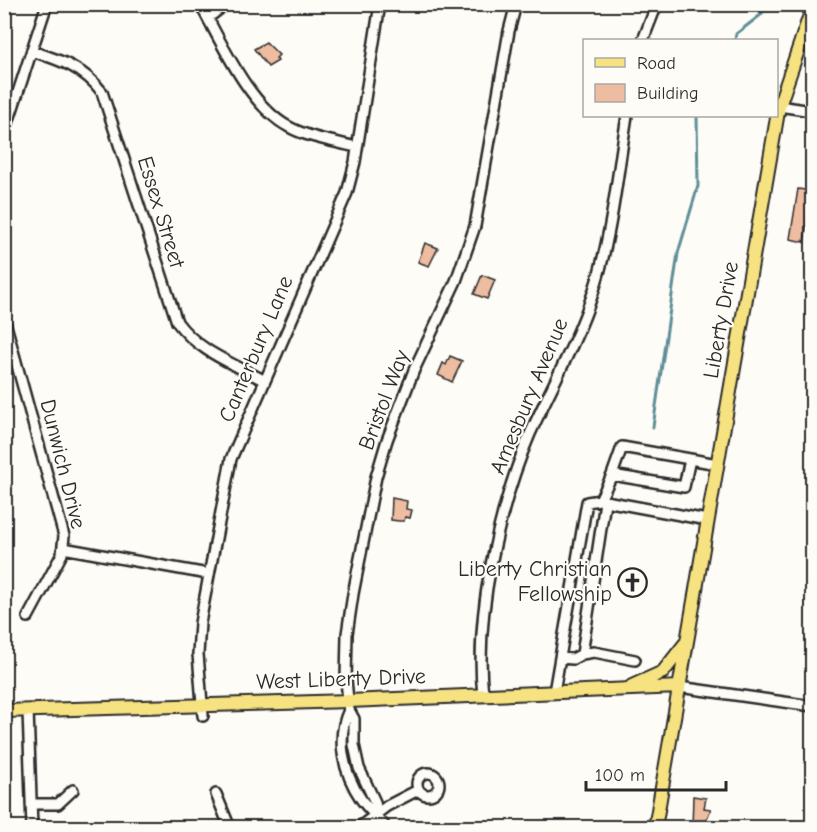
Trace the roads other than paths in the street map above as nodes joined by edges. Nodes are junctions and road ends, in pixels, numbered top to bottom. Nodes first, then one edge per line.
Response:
1 (47, 4) edge
2 (200, 4) edge
3 (226, 4) edge
4 (381, 4) edge
5 (516, 4) edge
6 (657, 4) edge
7 (813, 9) edge
8 (208, 18) junction
9 (643, 39) edge
10 (32, 51) junction
11 (779, 106) junction
12 (813, 111) edge
13 (778, 112) edge
14 (627, 117) edge
15 (777, 117) edge
16 (4, 135) edge
17 (356, 147) junction
18 (4, 318) edge
19 (263, 380) junction
20 (690, 459) junction
21 (717, 464) junction
22 (612, 476) junction
23 (603, 501) junction
24 (707, 520) junction
25 (63, 548) junction
26 (208, 574) junction
27 (28, 617) dead end
28 (686, 644) junction
29 (582, 654) junction
30 (560, 658) junction
31 (635, 660) dead end
32 (679, 687) junction
33 (620, 689) junction
34 (554, 692) junction
35 (483, 695) junction
36 (349, 706) junction
37 (813, 706) edge
38 (28, 710) junction
39 (202, 710) junction
40 (4, 711) edge
41 (343, 745) junction
42 (354, 745) junction
43 (358, 763) junction
44 (345, 767) junction
45 (367, 787) junction
46 (73, 790) dead end
47 (418, 790) dead end
48 (357, 792) junction
49 (216, 794) dead end
50 (31, 804) junction
51 (377, 814) junction
52 (32, 828) edge
53 (230, 828) edge
54 (358, 828) edge
55 (386, 828) edge
56 (655, 828) edge

1 - 10 street
2 - 8 street
3 - 8 street
4 - 17 street, Canterbury Lane
5 - 36 street, Bristol Way
6 - 9 street
7 - 11 main road, Liberty Drive
8 - 17 street
10 - 16 street
10 - 19 street, Essex Street
11 - 12 street
11 - 13 main road, Liberty Drive
14 - 35 street, Amesbury Avenue
15 - 21 main road, Liberty Drive
17 - 19 street, Canterbury Lane
18 - 25 street, Dunwich Drive
19 - 26 street, Canterbury Lane
20 - 21 street
20 - 22 street
20 - 22 street
21 - 24 main road, Liberty Drive
22 - 23 street
23 - 24 street
23 - 29 street
23 - 30 street
24 - 28 main road, Liberty Drive
25 - 26 street, Dunwich Drive
25 - 27 street
26 - 39 street, Canterbury Lane
28 - 32 main road, Liberty Drive
28 - 33 main road, Liberty Drive
29 - 30 street
29 - 31 street
30 - 34 street
32 - 33 main road, West Liberty Drive
32 - 37 street
32 - 56 main road, Liberty Drive
33 - 34 main road, West Liberty Drive
34 - 35 main road, West Liberty Drive
35 - 36 main road, West Liberty Drive
36 - 39 main road, West Liberty Drive
36 - 41 street
36 - 42 street, Bristol Way
38 - 39 main road, West Liberty Drive
38 - 40 main road, West Liberty Drive
38 - 50 street
41 - 42 street
41 - 44 street
42 - 43 street, Bristol Way
43 - 44 street
43 - 45 street, Bristol Way
44 - 48 street
45 - 48 street
45 - 51 street, Bristol Way
46 - 50 street
47 - 51 street
48 - 51 street
49 - 53 street
50 - 52 street
51 - 54 street
51 - 55 street

